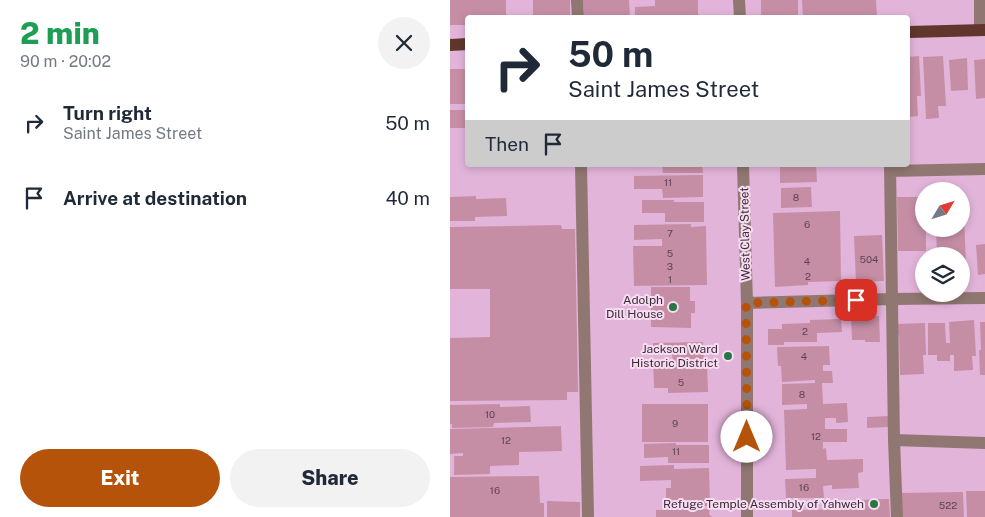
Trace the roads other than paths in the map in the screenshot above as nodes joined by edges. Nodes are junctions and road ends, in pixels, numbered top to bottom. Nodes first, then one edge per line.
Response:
1 (577, 0) edge
2 (739, 0) edge
3 (980, 0) edge
4 (578, 15) edge
5 (740, 15) edge
6 (982, 30) edge
7 (910, 32) edge
8 (450, 44) edge
9 (465, 44) edge
10 (581, 167) edge
11 (743, 167) edge
12 (890, 168) edge
13 (985, 170) edge
14 (892, 298) junction
15 (985, 298) edge
16 (746, 303) junction
17 (894, 440) junction
18 (985, 443) edge
19 (588, 517) edge
20 (747, 517) edge
21 (897, 517) edge

1 - 4 street
2 - 5 street
3 - 6 street
6 - 7 main road
8 - 9 main road
10 - 19 street
11 - 16 street, West Clay Street
12 - 13 street
12 - 14 street
14 - 15 street
14 - 16 street
14 - 17 street
16 - 20 street, West Clay Street
17 - 18 street
17 - 21 street

